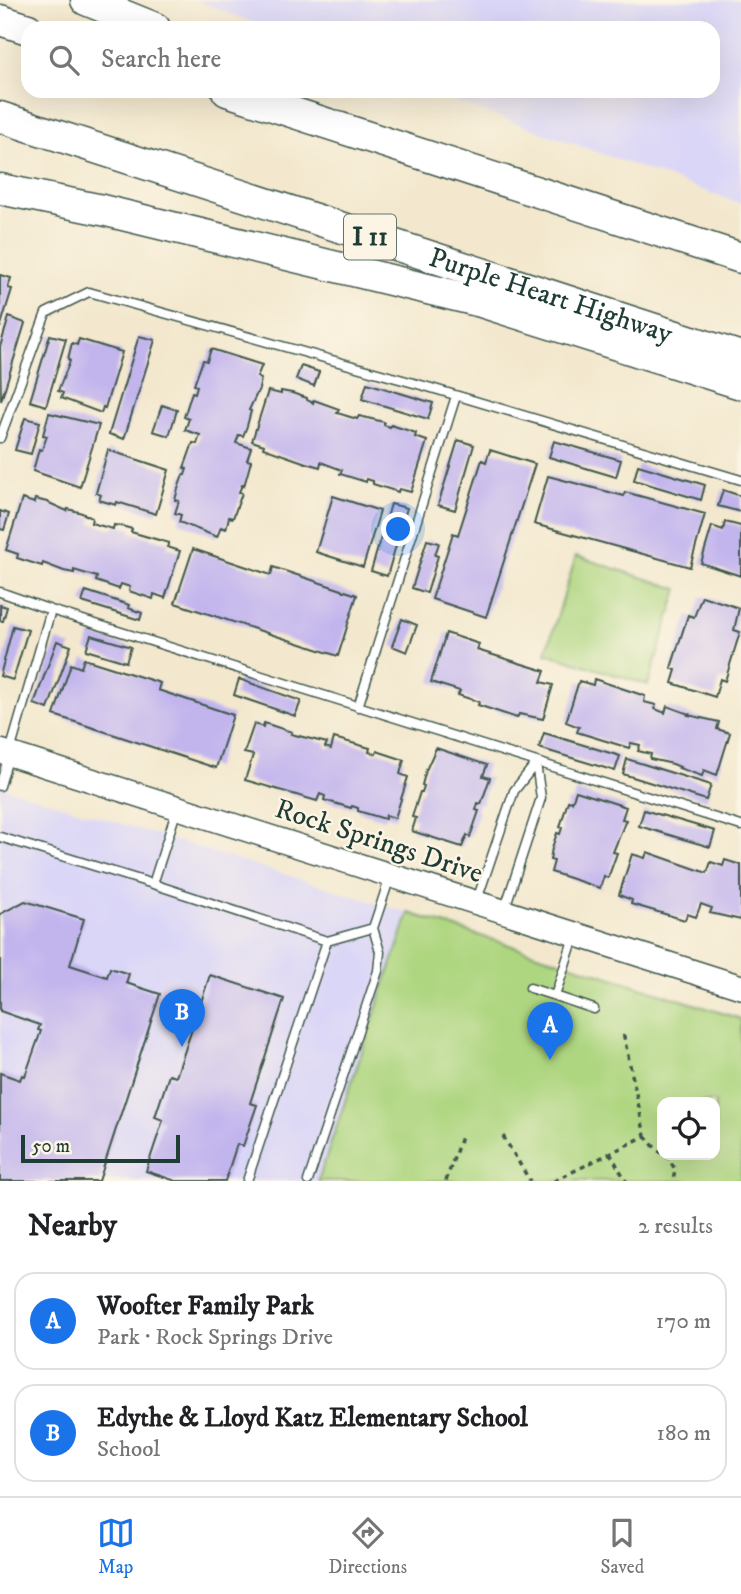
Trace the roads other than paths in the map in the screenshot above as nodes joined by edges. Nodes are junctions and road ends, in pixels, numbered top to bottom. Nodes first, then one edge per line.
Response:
1 (86, 0) edge
2 (0, 20) edge
3 (138, 21) edge
4 (21, 27) edge
5 (249, 98) edge
6 (275, 98) edge
7 (296, 113) junction
8 (0, 117) edge
9 (0, 188) edge
10 (741, 258) edge
11 (741, 358) edge
12 (741, 384) edge
13 (456, 396) junction
14 (0, 438) edge
15 (741, 480) edge
16 (0, 592) edge
17 (51, 610) junction
18 (358, 707) junction
19 (5, 752) edge
20 (536, 763) junction
21 (0, 786) edge
22 (177, 808) junction
23 (741, 826) edge
24 (0, 837) edge
25 (390, 876) junction
26 (153, 884) junction
27 (477, 903) junction
28 (504, 912) junction
29 (373, 928) junction
30 (575, 934) junction
31 (327, 941) junction
32 (741, 987) edge
33 (530, 988) dead end
34 (555, 996) junction
35 (594, 1009) dead end
36 (247, 1181) edge
37 (309, 1181) edge

1 - 3 highway
2 - 4 highway
5 - 7 highway
6 - 7 highway
7 - 10 highway
8 - 11 highway, Purple Heart Highway / I 11
9 - 12 highway
13 - 14 lane
13 - 15 lane
13 - 18 lane
16 - 17 lane
17 - 18 lane
17 - 19 lane
18 - 20 lane
19 - 21 lane
19 - 22 street, Rock Springs Drive
20 - 23 lane
20 - 27 lane
20 - 28 lane
22 - 25 street, Rock Springs Drive
22 - 26 lane
24 - 26 lane
25 - 27 street, Rock Springs Drive
25 - 29 lane
26 - 31 lane
27 - 28 street, Rock Springs Drive
28 - 30 street, Rock Springs Drive
29 - 31 lane
29 - 37 lane
30 - 32 street, Rock Springs Drive
30 - 34 lane
31 - 36 lane
33 - 34 lane
34 - 35 lane

